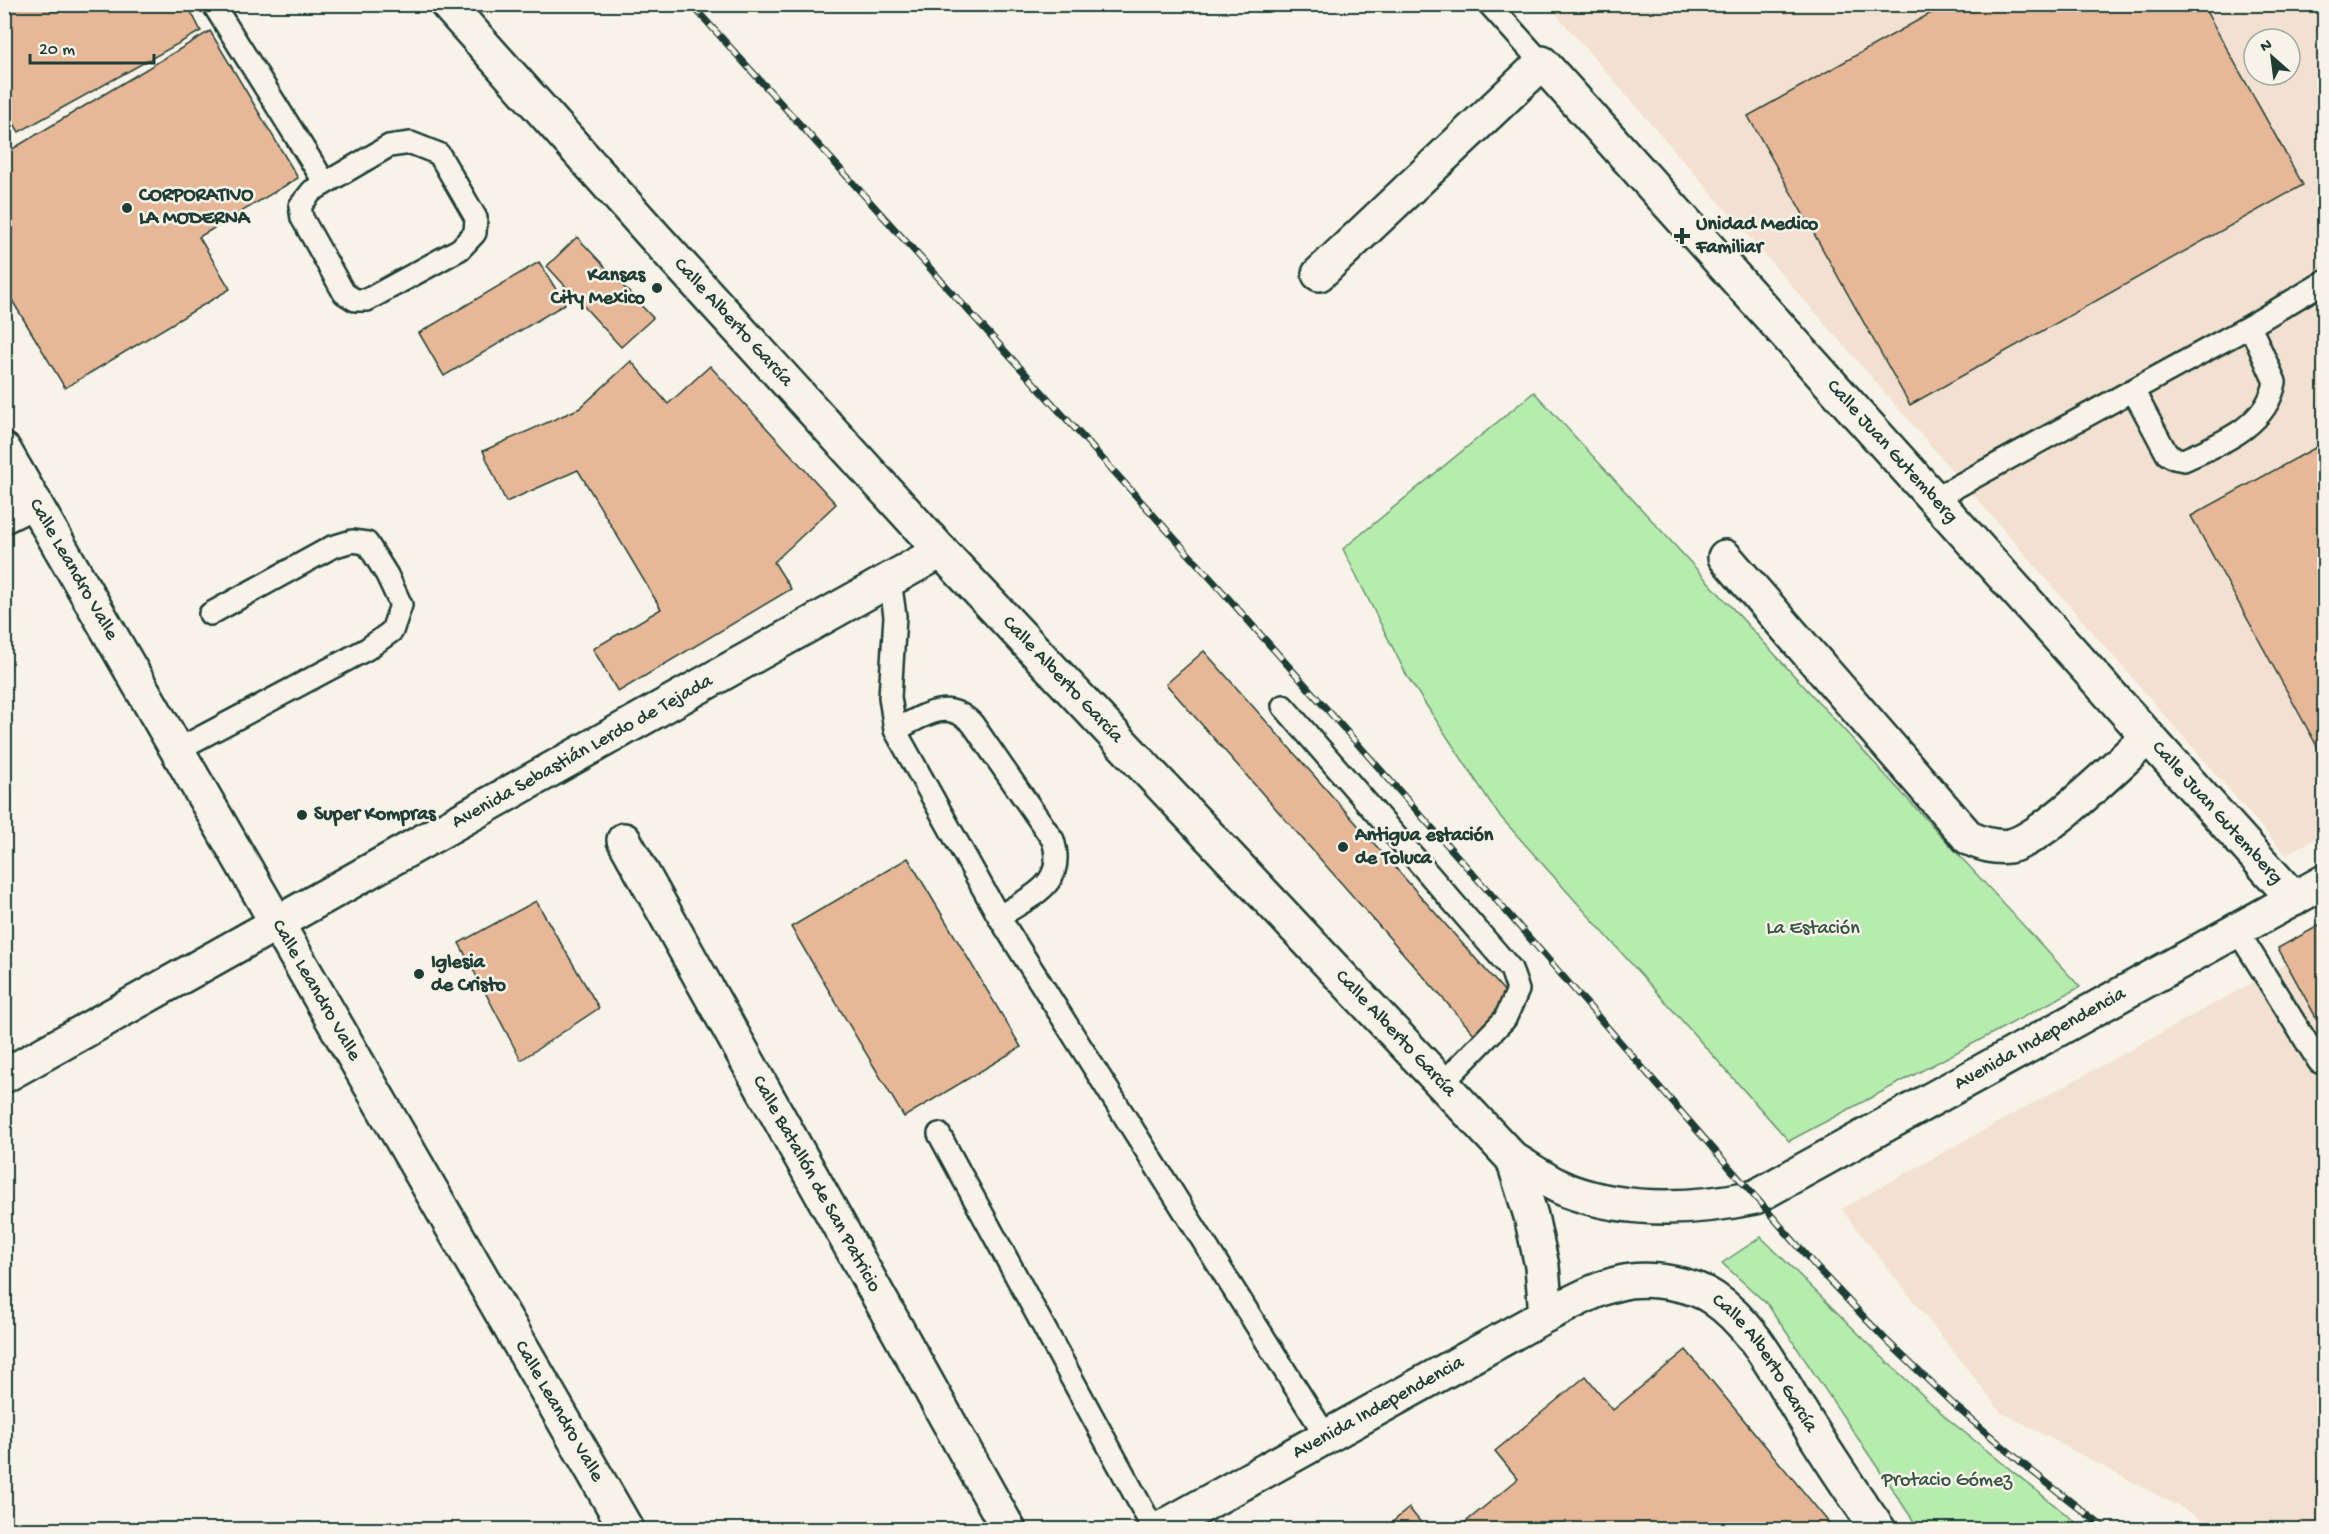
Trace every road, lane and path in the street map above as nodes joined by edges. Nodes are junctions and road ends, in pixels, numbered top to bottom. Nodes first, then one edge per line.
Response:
1 (213, 4) edge
2 (447, 4) edge
3 (1489, 4) edge
4 (1542, 63) junction
5 (325, 183) junction
6 (1319, 274) dead end
7 (2325, 282) edge
8 (2250, 326) junction
9 (2133, 390) junction
10 (4, 450) edge
11 (1934, 499) junction
12 (34, 501) junction
13 (4, 516) edge
14 (941, 551) junction
15 (1725, 557) dead end
16 (890, 580) junction
17 (210, 614) dead end
18 (1283, 706) dead end
19 (895, 730) junction
20 (2148, 737) junction
21 (177, 750) junction
22 (624, 840) dead end
23 (2325, 882) edge
24 (2294, 899) junction
25 (999, 917) junction
26 (276, 922) junction
27 (2237, 930) junction
28 (2323, 1065) edge
29 (4, 1076) edge
30 (1442, 1084) junction
31 (939, 1134) dead end
32 (1513, 1159) junction
33 (1755, 1197) joint
34 (1600, 1290) joint
35 (1546, 1315) junction
36 (1326, 1436) junction
37 (627, 1530) edge
38 (1009, 1530) edge
39 (1156, 1530) edge
40 (1879, 1530) edge

1 - 5 lane
2 - 14 street, Calle Alberto García
3 - 4 lane, Calle Juan Gutemberg
4 - 6 street
4 - 11 street, Calle Juan Gutemberg
5 - 5 lane
7 - 8 lane
8 - 9 lane
8 - 9 lane
9 - 11 lane
10 - 12 street, Calle Leandro Valle
11 - 20 street, Calle Juan Gutemberg
12 - 13 street
12 - 21 street, Calle Leandro Valle
14 - 16 street, Avenida Sebastián Lerdo de Tejada
14 - 30 street, Calle Alberto García
15 - 20 street
16 - 19 lane
16 - 26 street, Avenida Sebastián Lerdo de Tejada
17 - 21 lane
18 - 30 lane
19 - 25 lane
19 - 25 lane
20 - 24 street, Calle Juan Gutemberg
21 - 26 street, Calle Leandro Valle
22 - 38 street, Calle Batallón de San Patricio
23 - 24 street, Avenida Independencia
24 - 27 street, Avenida Independencia
25 - 36 lane
26 - 29 street, Avenida Sebastián Lerdo de Tejada
26 - 37 street, Calle Leandro Valle
27 - 28 lane
27 - 33 street, Avenida Independencia
30 - 32 street, Calle Alberto García
31 - 39 lane
32 - 33 street, Calle Alberto García
32 - 35 street
34 - 35 street, Avenida Independencia
34 - 40 street, Calle Alberto García
35 - 36 street, Avenida Independencia
36 - 39 street, Avenida Independencia

